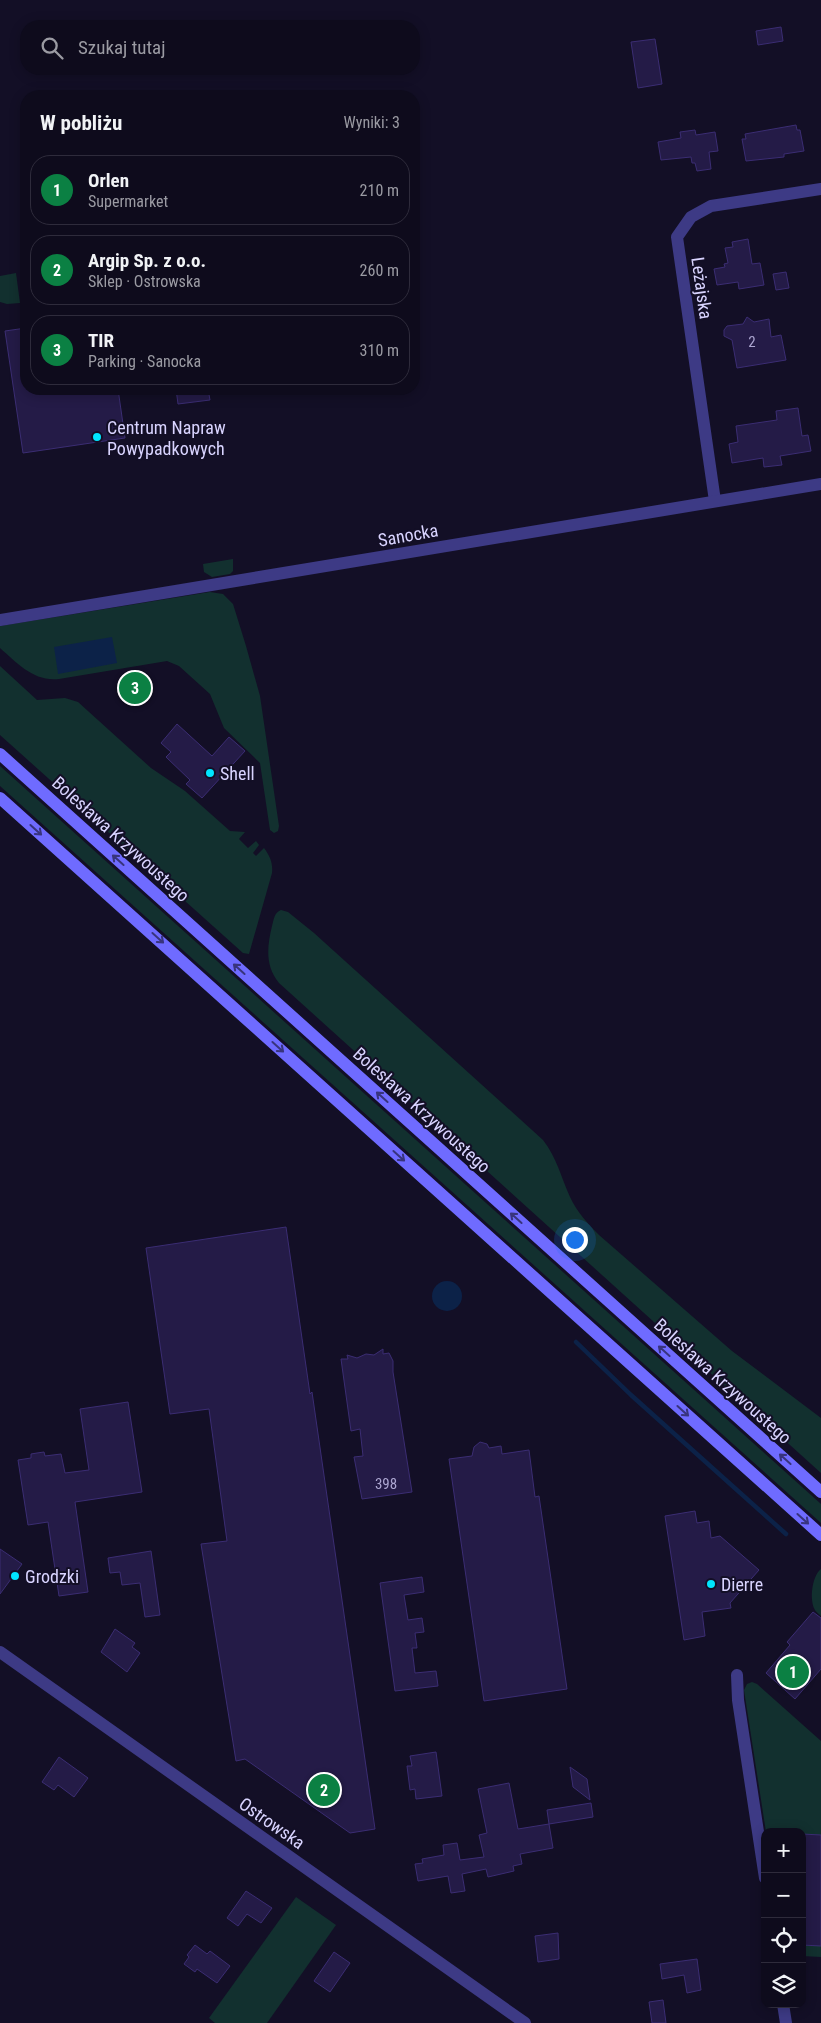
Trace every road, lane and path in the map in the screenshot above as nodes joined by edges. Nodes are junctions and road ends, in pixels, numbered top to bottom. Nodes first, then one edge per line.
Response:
1 (821, 189) edge
2 (821, 484) edge
3 (715, 501) junction
4 (0, 620) edge
5 (0, 754) edge
6 (0, 798) edge
7 (821, 1492) edge
8 (821, 1535) edge
9 (0, 1652) edge
10 (737, 1674) dead end
11 (764, 1873) edge
12 (784, 2008) edge
13 (525, 2023) edge
14 (786, 2023) edge

1 - 3 street, Leżajska
2 - 3 street, Sanocka
3 - 4 street, Sanocka
7 -> 5 main road, Bolesława Krzywoustego
6 -> 8 main road
9 - 13 street, Ostrowska
10 - 11 street
12 - 14 street

